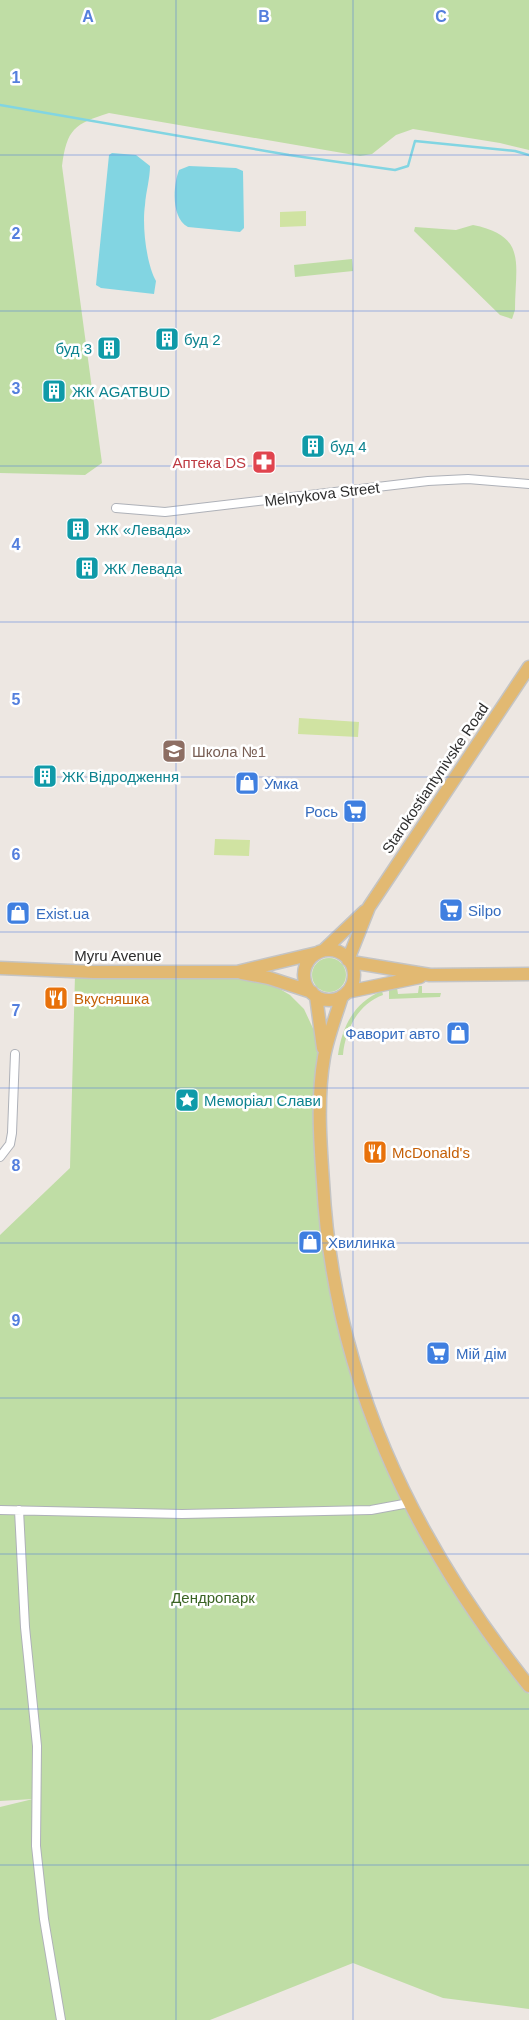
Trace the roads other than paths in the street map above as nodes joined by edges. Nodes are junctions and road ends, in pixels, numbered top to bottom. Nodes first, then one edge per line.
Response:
1 (529, 484) edge
2 (116, 508) dead end
3 (529, 667) edge
4 (369, 907) junction
5 (321, 952) junction
6 (350, 961) junction
7 (0, 968) edge
8 (237, 972) junction
9 (529, 974) edge
10 (430, 975) junction
11 (314, 994) junction
12 (345, 994) junction
13 (14, 1054) dead end
14 (324, 1059) junction
15 (0, 1157) edge
16 (409, 1503) junction
17 (0, 1510) edge
18 (19, 1510) junction
19 (529, 1686) edge
20 (61, 2020) edge

1 - 2 street, Melnykova Street
3 - 4 main road, Starokostiantynivske Road
4 - 5 main road
4 - 6 main road
5 - 6 main road
5 - 8 main road, Myru Avenue
5 - 11 main road
6 - 10 main road
6 - 12 main road
7 - 8 main road, Myru Avenue
8 - 11 main road, Myru Avenue
9 - 10 main road
10 - 12 main road
11 - 12 main road
11 - 14 main road
12 - 14 main road
13 - 15 street
14 - 16 main road
16 - 18 street
16 - 19 main road
17 - 18 street
18 - 20 street

